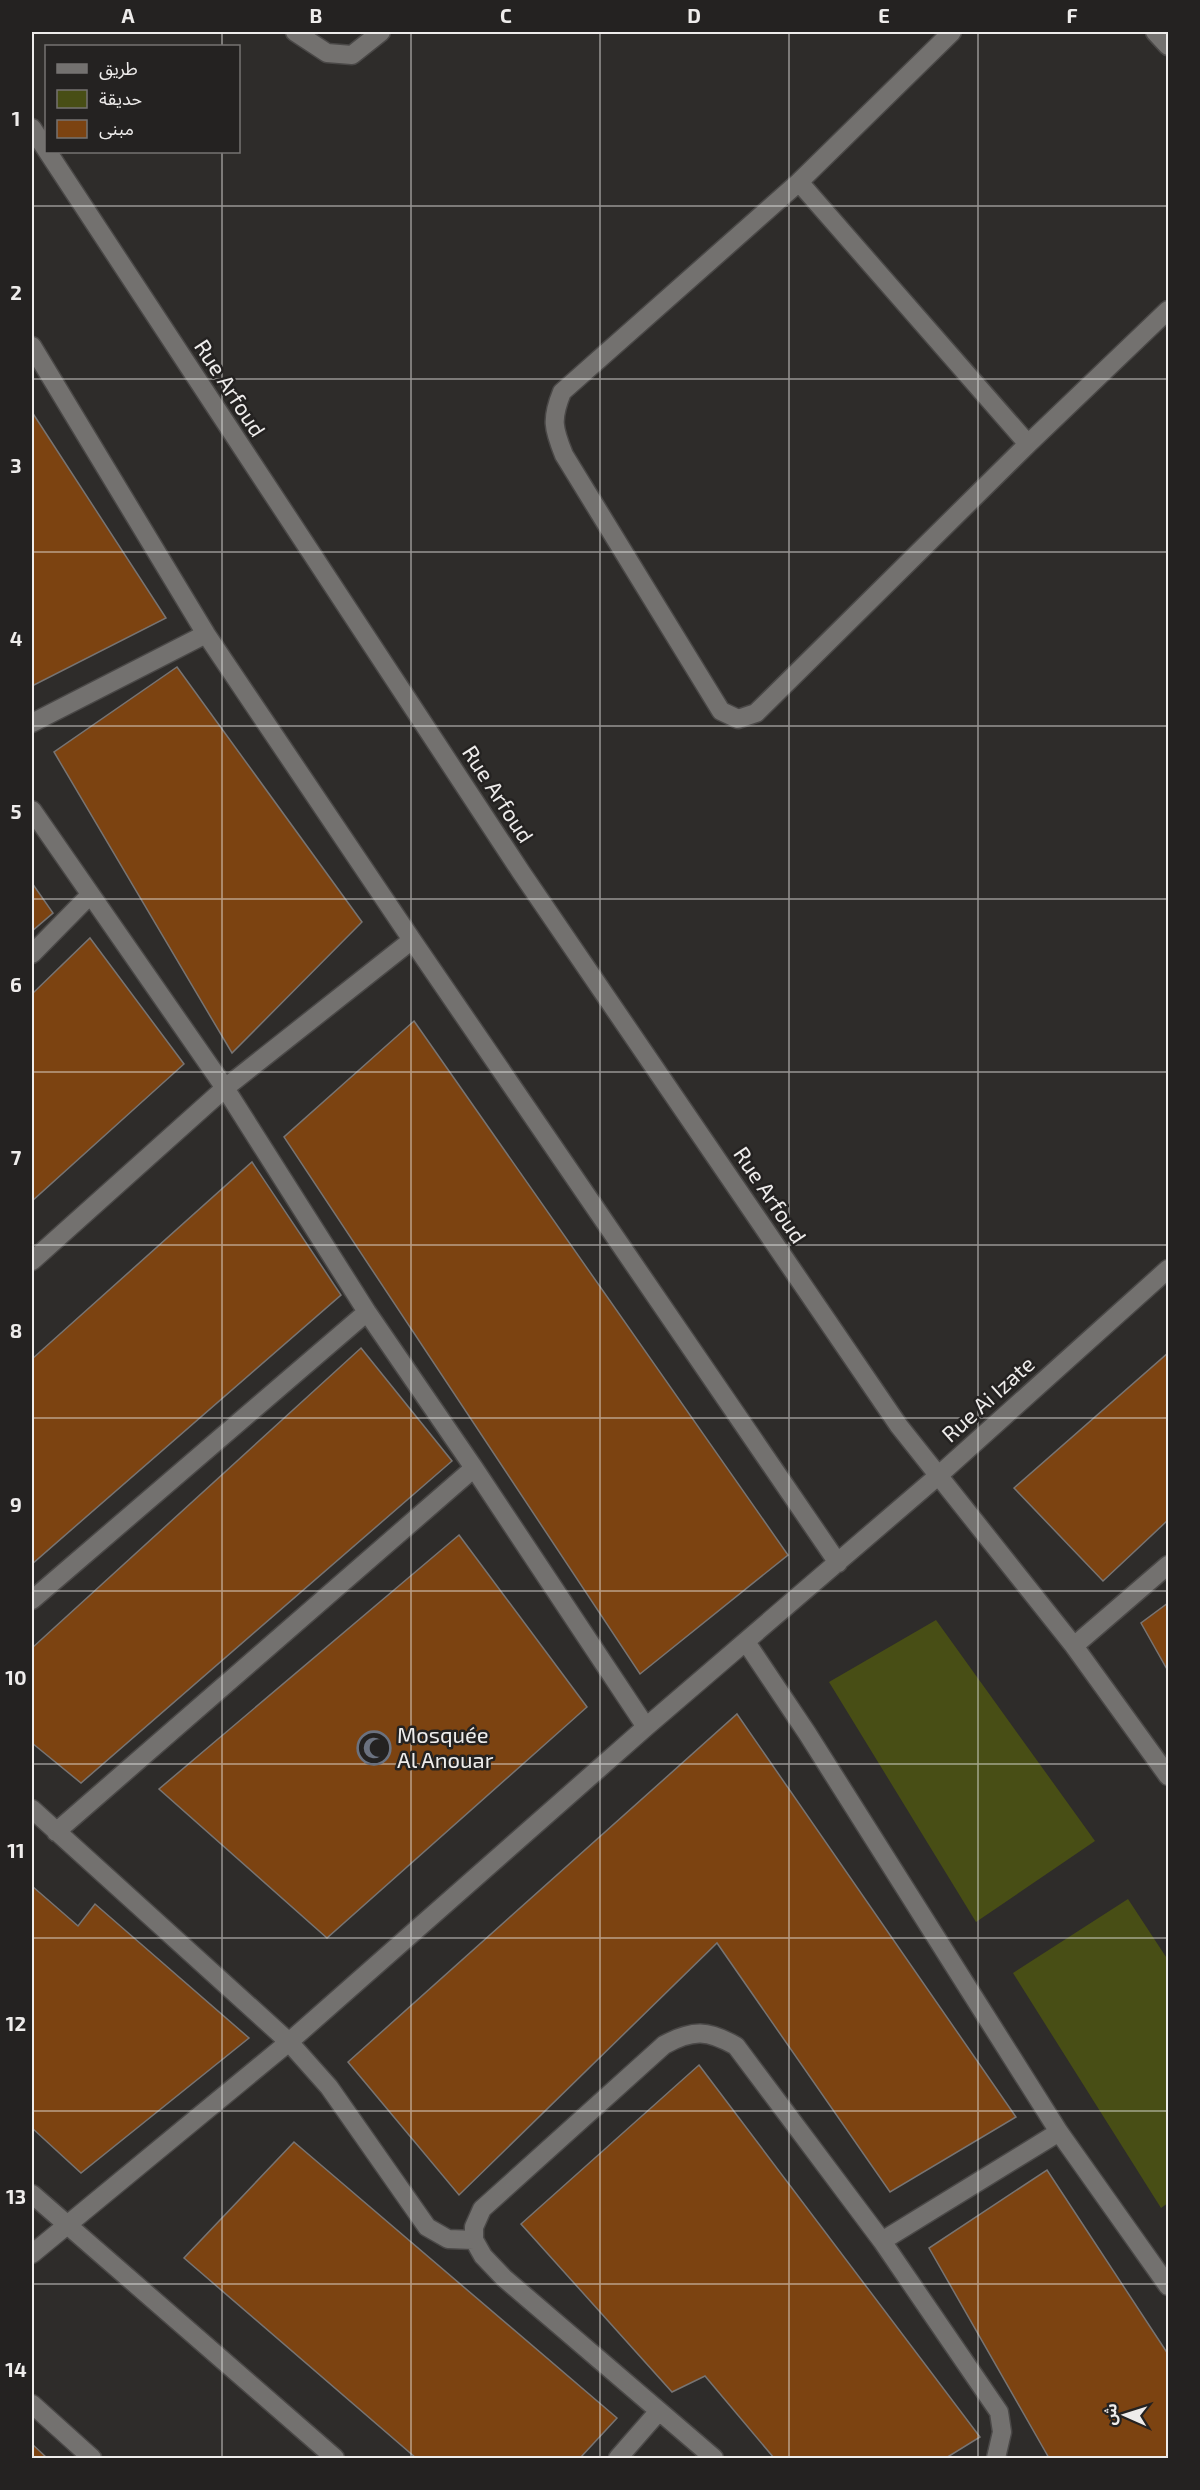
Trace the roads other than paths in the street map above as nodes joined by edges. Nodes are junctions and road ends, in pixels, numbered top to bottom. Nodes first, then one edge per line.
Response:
1 (295, 32) edge
2 (381, 32) edge
3 (952, 32) edge
4 (1155, 32) edge
5 (1168, 46) edge
6 (32, 128) edge
7 (45, 148) edge
8 (48, 153) edge
9 (799, 182) junction
10 (1168, 310) edge
11 (32, 346) edge
12 (1028, 444) junction
13 (206, 634) junction
14 (32, 723) edge
15 (32, 810) edge
16 (90, 896) junction
17 (412, 940) junction
18 (32, 954) edge
19 (225, 1088) junction
20 (32, 1261) edge
21 (1168, 1269) edge
22 (367, 1312) junction
23 (474, 1468) junction
24 (939, 1475) junction
25 (838, 1563) junction
26 (1168, 1565) edge
27 (32, 1600) edge
28 (746, 1642) junction
29 (1074, 1646) junction
30 (646, 1727) junction
31 (1168, 1776) edge
32 (32, 1809) edge
33 (56, 1832) junction
34 (289, 2042) junction
35 (1059, 2132) junction
36 (32, 2194) edge
37 (67, 2223) junction
38 (474, 2240) junction
39 (882, 2241) junction
40 (32, 2253) edge
41 (1168, 2286) edge
42 (32, 2404) edge
43 (659, 2411) junction
44 (999, 2456) edge
45 (92, 2458) edge
46 (335, 2458) edge
47 (618, 2458) edge
48 (714, 2458) edge

1 - 2 street
3 - 9 street
4 - 5 street
6 - 7 street, Rue Arfoud
8 - 24 street, Rue Arfoud
9 - 12 street
9 - 12 street
10 - 12 street
11 - 13 street
13 - 14 street
13 - 17 street
15 - 16 street
16 - 18 street
16 - 19 street
17 - 19 street
17 - 25 street
19 - 20 street
19 - 22 street
21 - 24 street, Rue Ai Izate
22 - 23 street
22 - 27 street
23 - 30 street
23 - 33 street
24 - 25 street, Rue Ai Izate
24 - 29 street, Rue Arfoud
25 - 28 street, Rue Ai Izate
26 - 29 street
28 - 30 street, Rue Ai Izate
28 - 35 street
29 - 31 street, Rue Arfoud
30 - 34 street, Rue Ai Izate
32 - 33 street
33 - 34 street
34 - 37 street, Rue Ai Izate
34 - 38 street
35 - 39 street
35 - 41 street
36 - 37 street
37 - 40 street, Rue Ai Izate
37 - 46 street
38 - 39 street
38 - 43 street
39 - 44 street
42 - 45 street
43 - 47 street
43 - 48 street

